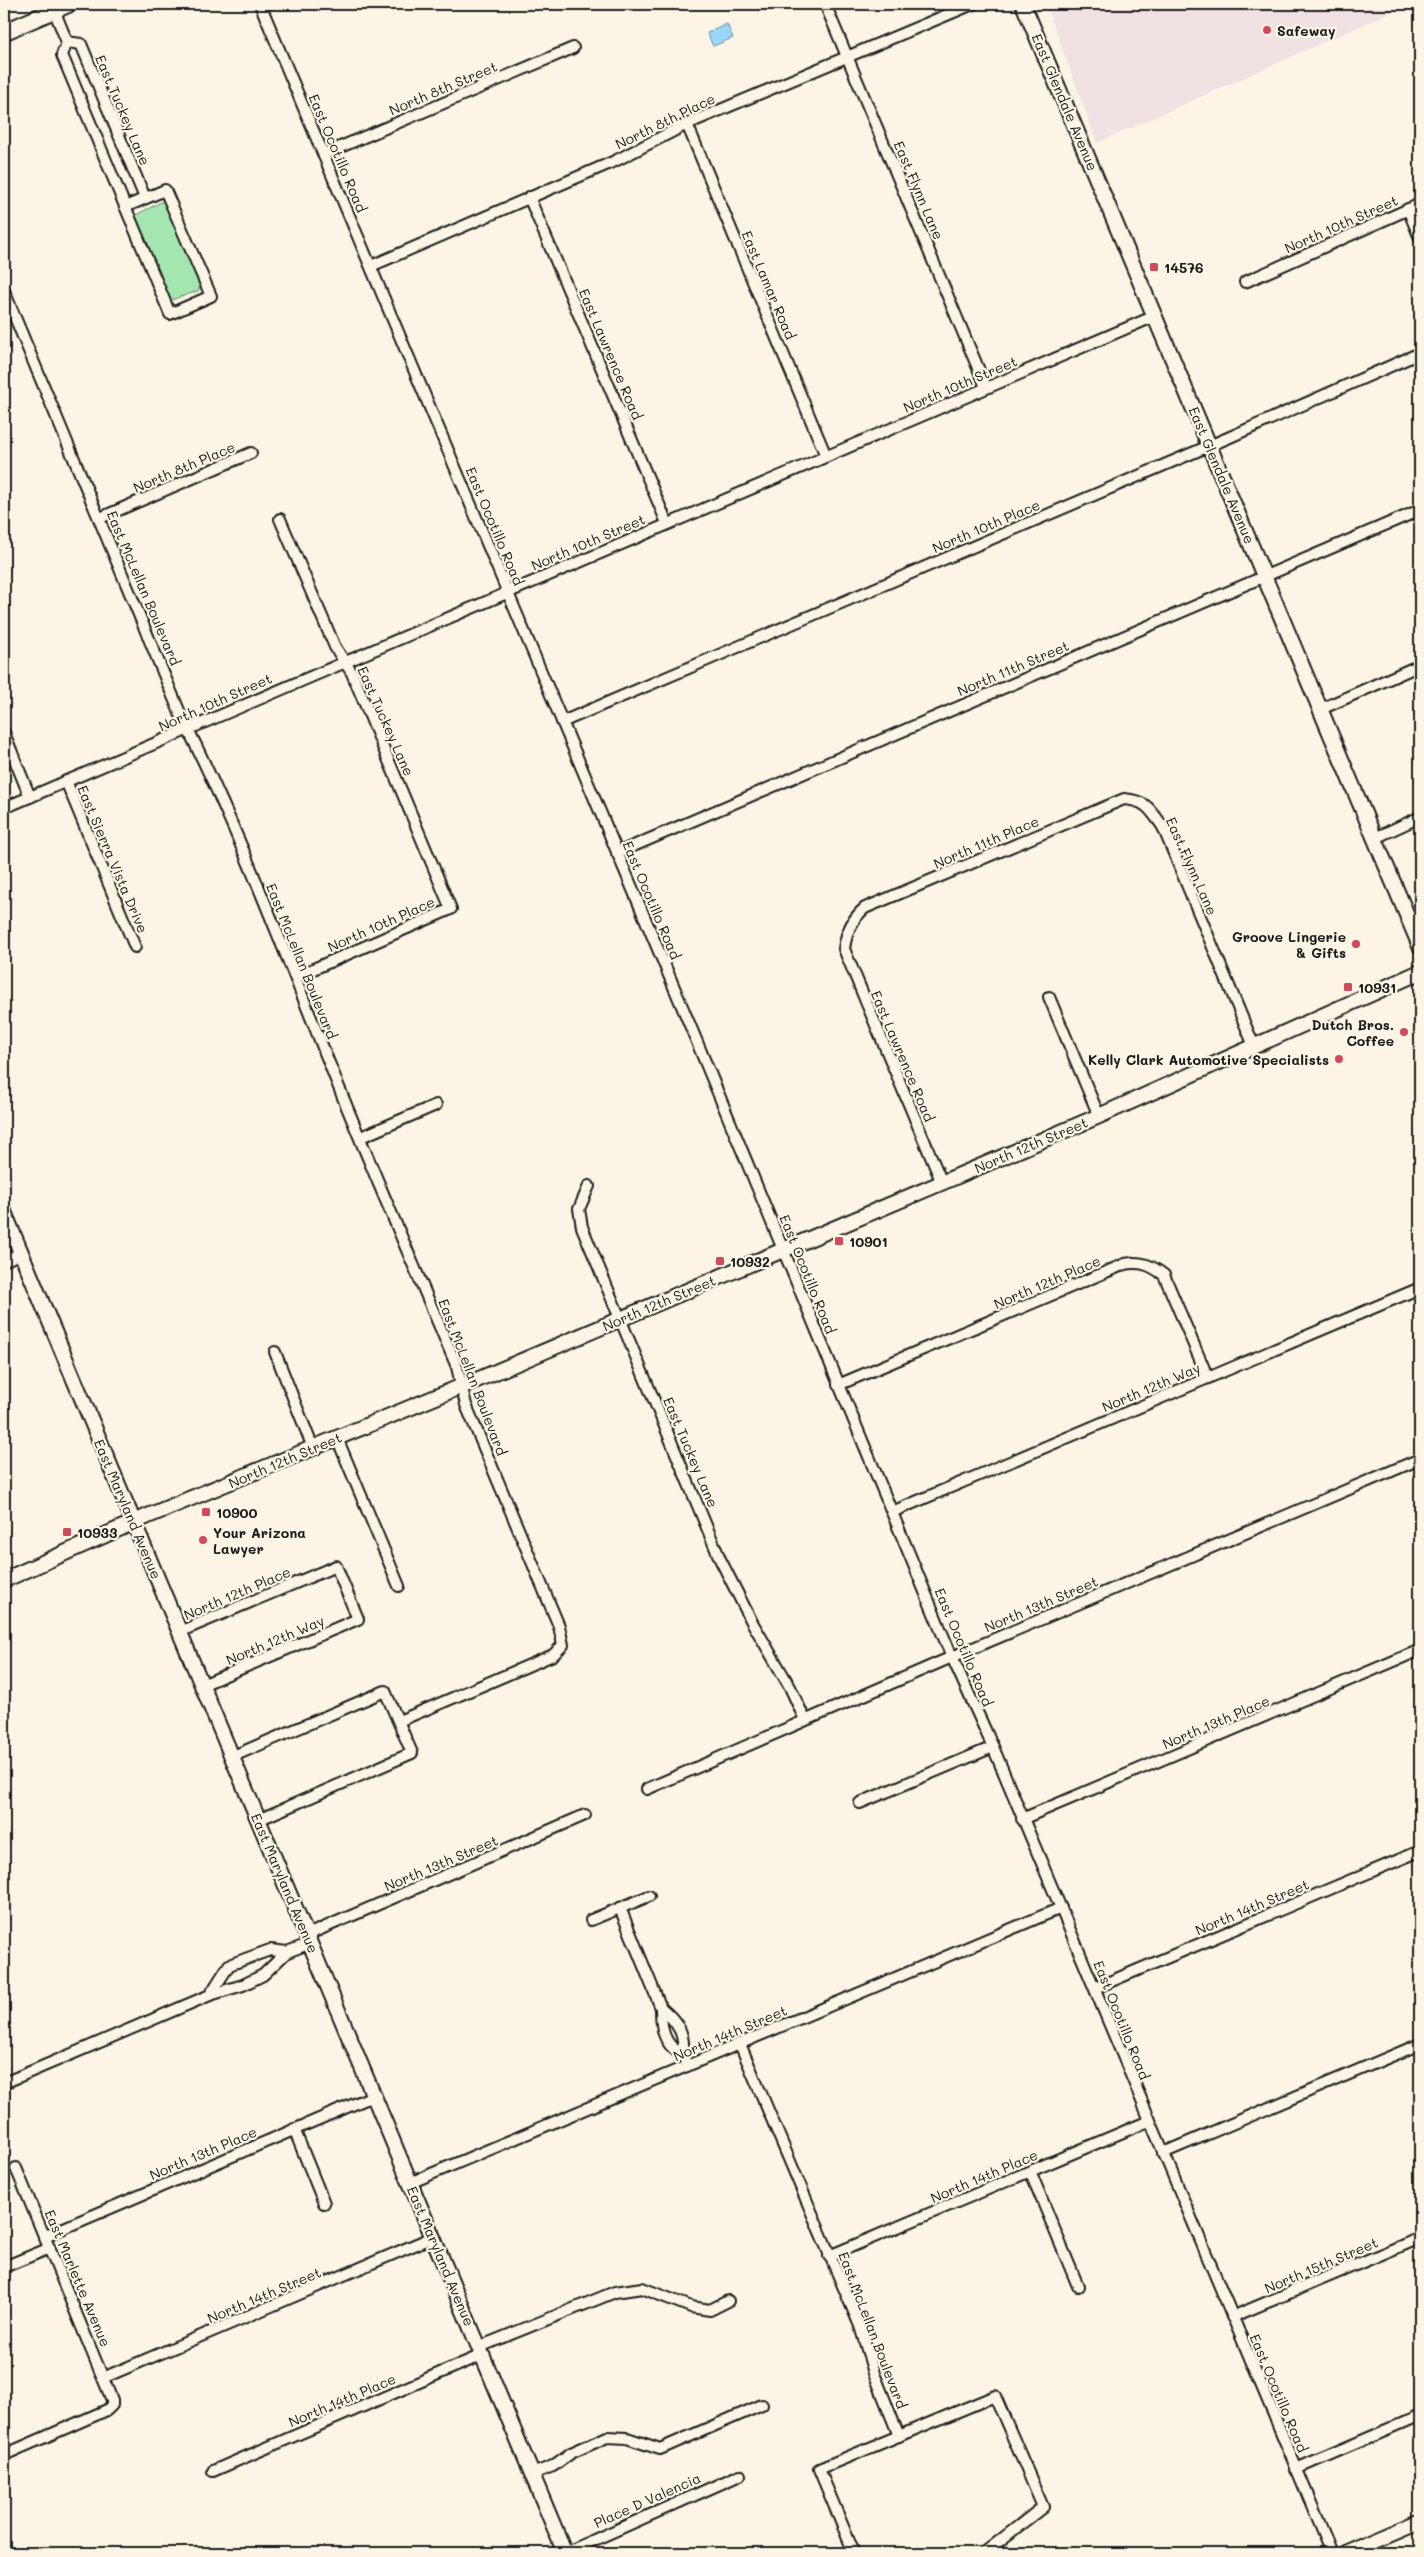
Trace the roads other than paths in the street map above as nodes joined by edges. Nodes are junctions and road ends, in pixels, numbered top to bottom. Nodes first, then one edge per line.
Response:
1 (69, 4) edge
2 (260, 4) edge
3 (825, 4) edge
4 (973, 4) edge
5 (1023, 4) edge
6 (54, 10) junction
7 (4, 32) edge
8 (68, 42) junction
9 (573, 48) dead end
10 (848, 58) junction
11 (687, 124) junction
12 (324, 154) junction
13 (529, 197) junction
14 (145, 198) junction
15 (1420, 204) edge
16 (125, 206) junction
17 (1408, 210) junction
18 (1420, 238) edge
19 (371, 266) junction
20 (1245, 282) dead end
21 (4, 291) edge
22 (1156, 316) junction
23 (1420, 353) edge
24 (986, 387) junction
25 (1210, 446) junction
26 (252, 453) dead end
27 (826, 456) junction
28 (1420, 510) edge
29 (100, 518) junction
30 (280, 520) dead end
31 (667, 523) junction
32 (1265, 576) junction
33 (508, 591) junction
34 (343, 661) junction
35 (1420, 665) edge
36 (1321, 709) junction
37 (562, 722) junction
38 (188, 729) junction
39 (4, 733) edge
40 (66, 781) junction
41 (30, 797) junction
42 (4, 808) edge
43 (1150, 808) joint
44 (1420, 818) edge
45 (1374, 838) junction
46 (617, 853) junction
47 (452, 909) joint
48 (845, 938) joint
49 (1420, 946) edge
50 (135, 947) dead end
51 (1420, 972) edge
52 (295, 977) junction
53 (1048, 997) dead end
54 (1254, 1046) junction
55 (436, 1105) dead end
56 (1099, 1116) junction
57 (361, 1137) junction
58 (942, 1183) junction
59 (589, 1186) dead end
60 (4, 1212) edge
61 (784, 1249) junction
62 (21, 1253) junction
63 (4, 1261) edge
64 (1420, 1288) edge
65 (621, 1320) junction
66 (275, 1352) dead end
67 (1208, 1378) junction
68 (838, 1385) junction
69 (462, 1386) junction
70 (337, 1438) junction
71 (314, 1448) junction
72 (1420, 1459) edge
73 (892, 1512) junction
74 (134, 1523) junction
75 (4, 1580) edge
76 (399, 1586) dead end
77 (358, 1619) joint
78 (179, 1632) junction
79 (1420, 1650) edge
80 (952, 1657) junction
81 (202, 1686) junction
82 (805, 1720) junction
83 (398, 1721) junction
84 (993, 1747) junction
85 (231, 1757) junction
86 (647, 1789) dead end
87 (860, 1803) dead end
88 (585, 1815) dead end
89 (1022, 1819) junction
90 (258, 1820) junction
91 (1420, 1851) edge
92 (649, 1896) dead end
93 (620, 1908) junction
94 (1061, 1908) junction
95 (591, 1920) dead end
96 (309, 1939) junction
97 (287, 1952) junction
98 (1095, 1988) junction
99 (210, 1995) junction
100 (661, 2008) junction
101 (678, 2029) junction
102 (665, 2034) junction
103 (740, 2044) junction
104 (1420, 2044) edge
105 (682, 2054) junction
106 (687, 2066) junction
107 (4, 2083) edge
108 (373, 2096) junction
109 (1149, 2121) junction
110 (294, 2129) junction
111 (1163, 2153) junction
112 (16, 2168) dead end
113 (1030, 2172) junction
114 (410, 2183) junction
115 (324, 2203) dead end
116 (45, 2236) junction
117 (433, 2237) junction
118 (1420, 2238) edge
119 (50, 2248) junction
120 (829, 2256) junction
121 (4, 2267) edge
122 (1078, 2286) dead end
123 (728, 2300) dead end
124 (1232, 2317) junction
125 (480, 2351) junction
126 (105, 2377) junction
127 (762, 2405) dead end
128 (1420, 2416) edge
129 (899, 2436) junction
130 (4, 2455) edge
131 (1296, 2469) junction
132 (213, 2471) dead end
133 (532, 2474) junction
134 (740, 2475) dead end
135 (1420, 2521) edge
136 (565, 2553) edge
137 (854, 2553) edge
138 (984, 2553) edge
139 (1332, 2553) edge
140 (1345, 2553) edge

1 - 6 main road
2 - 12 street, East Ocotillo Road
3 - 10 street, East Flynn Lane
4 - 10 street, North 8th Place
5 - 22 street, East Glendale Avenue
6 - 7 main road
6 - 8 street, East Tuckey Lane
8 - 14 street, East Tuckey Lane
8 - 16 street, East Tuckey Lane
9 - 12 street, North 8th Street
10 - 11 street, North 8th Place
10 - 24 street, East Flynn Lane
11 - 13 street, North 8th Place
11 - 27 street, East Lamar Road
12 - 19 street, East Ocotillo Road
13 - 19 street, North 8th Place
13 - 31 street, East Lawrence Road
14 - 16 street, East Tuckey Lane
14 - 16 street, East Tuckey Lane
15 - 17 street, North 10th Street
17 - 18 street
17 - 20 street, North 10th Street
19 - 33 street, East Ocotillo Road
21 - 29 street, East McLellan Boulevard
22 - 24 street, North 10th Street
22 - 25 street, East Glendale Avenue
23 - 25 street, North 10th Place
24 - 27 street, North 10th Street
25 - 32 street, East Glendale Avenue
25 - 37 street, North 10th Place
26 - 29 street, North 8th Place
27 - 31 street, North 10th Street
28 - 32 street, North 11th Street
29 - 38 street, East McLellan Boulevard
30 - 34 street, East Tuckey Lane
31 - 33 street, North 10th Street
32 - 36 street, East Glendale Avenue
32 - 46 street, North 11th Street
33 - 34 street, North 10th Street
33 - 37 street, East Ocotillo Road
34 - 38 street, North 10th Street
34 - 47 street, East Tuckey Lane
35 - 36 street
36 - 45 street, East Glendale Avenue
37 - 46 street, East Ocotillo Road
38 - 40 street, North 10th Street
38 - 52 street, East McLellan Boulevard
39 - 41 street
40 - 41 street, North 10th Street
40 - 50 street, East Sierra Vista Drive
41 - 42 street, North 10th Street
43 - 48 street, North 11th Place
43 - 54 street, East Flynn Lane
44 - 45 street
45 - 49 street, East Glendale Avenue
46 - 61 street, East Ocotillo Road
47 - 52 street, North 10th Place
48 - 58 street, East Lawrence Road
51 - 54 street, North 12th Street
52 - 57 street, East McLellan Boulevard
53 - 56 street
54 - 56 street, North 12th Street
55 - 57 street
56 - 58 street, North 12th Street
57 - 69 street, East McLellan Boulevard
58 - 61 street, North 12th Street
59 - 65 street, East Tuckey Lane
60 - 62 street, East Maryland Avenue
61 - 65 street, North 12th Street
61 - 68 street, East Ocotillo Road
62 - 63 street
62 - 74 street, East Maryland Avenue
64 - 67 street, North 12th Way
65 - 69 street, North 12th Street
65 - 82 street, East Tuckey Lane
66 - 71 street
67 - 68 street, North 12th Place
67 - 73 street, North 12th Way
68 - 73 street, East Ocotillo Road
69 - 70 street, North 12th Street
69 - 83 street, East McLellan Boulevard
70 - 71 street, North 12th Street
70 - 76 street
71 - 74 street, North 12th Street
72 - 80 street, North 13th Street
73 - 80 street, East Ocotillo Road
74 - 75 street, North 12th Street
74 - 78 street, East Maryland Avenue
77 - 78 street, North 12th Place
77 - 81 street, North 12th Way
78 - 81 street, East Maryland Avenue
79 - 89 street, North 13th Place
80 - 82 street, North 13th Street
80 - 84 street, East Ocotillo Road
81 - 85 street, East Maryland Avenue
82 - 86 street, North 13th Street
83 - 85 street
83 - 90 street
84 - 87 street
84 - 89 street, East Ocotillo Road
85 - 90 street, East Maryland Avenue
88 - 96 street, North 13th Street
89 - 94 street, East Ocotillo Road
90 - 96 street, East Maryland Avenue
91 - 98 street, North 14th Street
92 - 93 street
93 - 95 street
93 - 100 street
94 - 98 street, East Ocotillo Road
94 - 103 street, North 14th Street
96 - 97 street, North 13th Street
96 - 108 street, East Maryland Avenue
97 - 99 street, North 13th Street
97 - 99 street, North 13th Street
98 - 109 street, East Ocotillo Road
99 - 107 street, North 13th Street
100 - 101 street
100 - 102 street
101 - 102 street
101 - 105 street
102 - 105 street
103 - 106 street, North 14th Street
103 - 120 street, East McLellan Boulevard
104 - 111 street
105 - 106 street
106 - 114 street, North 14th Street
108 - 110 street, North 13th Place
108 - 114 street, East Maryland Avenue
109 - 111 street, East Ocotillo Road
109 - 113 street, North 14th Place
110 - 115 street
110 - 116 street, North 13th Place
111 - 124 street, East Ocotillo Road
112 - 116 street, East Marlette Avenue
113 - 120 street, North 14th Place
113 - 122 street
114 - 117 street, East Maryland Avenue
116 - 119 street, East Marlette Avenue
117 - 125 street, East Maryland Avenue
117 - 126 street, North 14th Street
118 - 124 street, North 15th Street
119 - 121 street
119 - 126 street, East Marlette Avenue
120 - 129 street, East McLellan Boulevard
123 - 125 street, North 14th Place
124 - 131 street, East Ocotillo Road
125 - 132 street, North 14th Place
125 - 133 street, East Maryland Avenue
126 - 130 street, East Marlette Avenue
127 - 133 street
128 - 131 street
129 - 137 street
129 - 138 street
131 - 139 street, East Ocotillo Road
133 - 136 street, East Maryland Avenue
134 - 136 street, Place D Valencia
135 - 140 street

